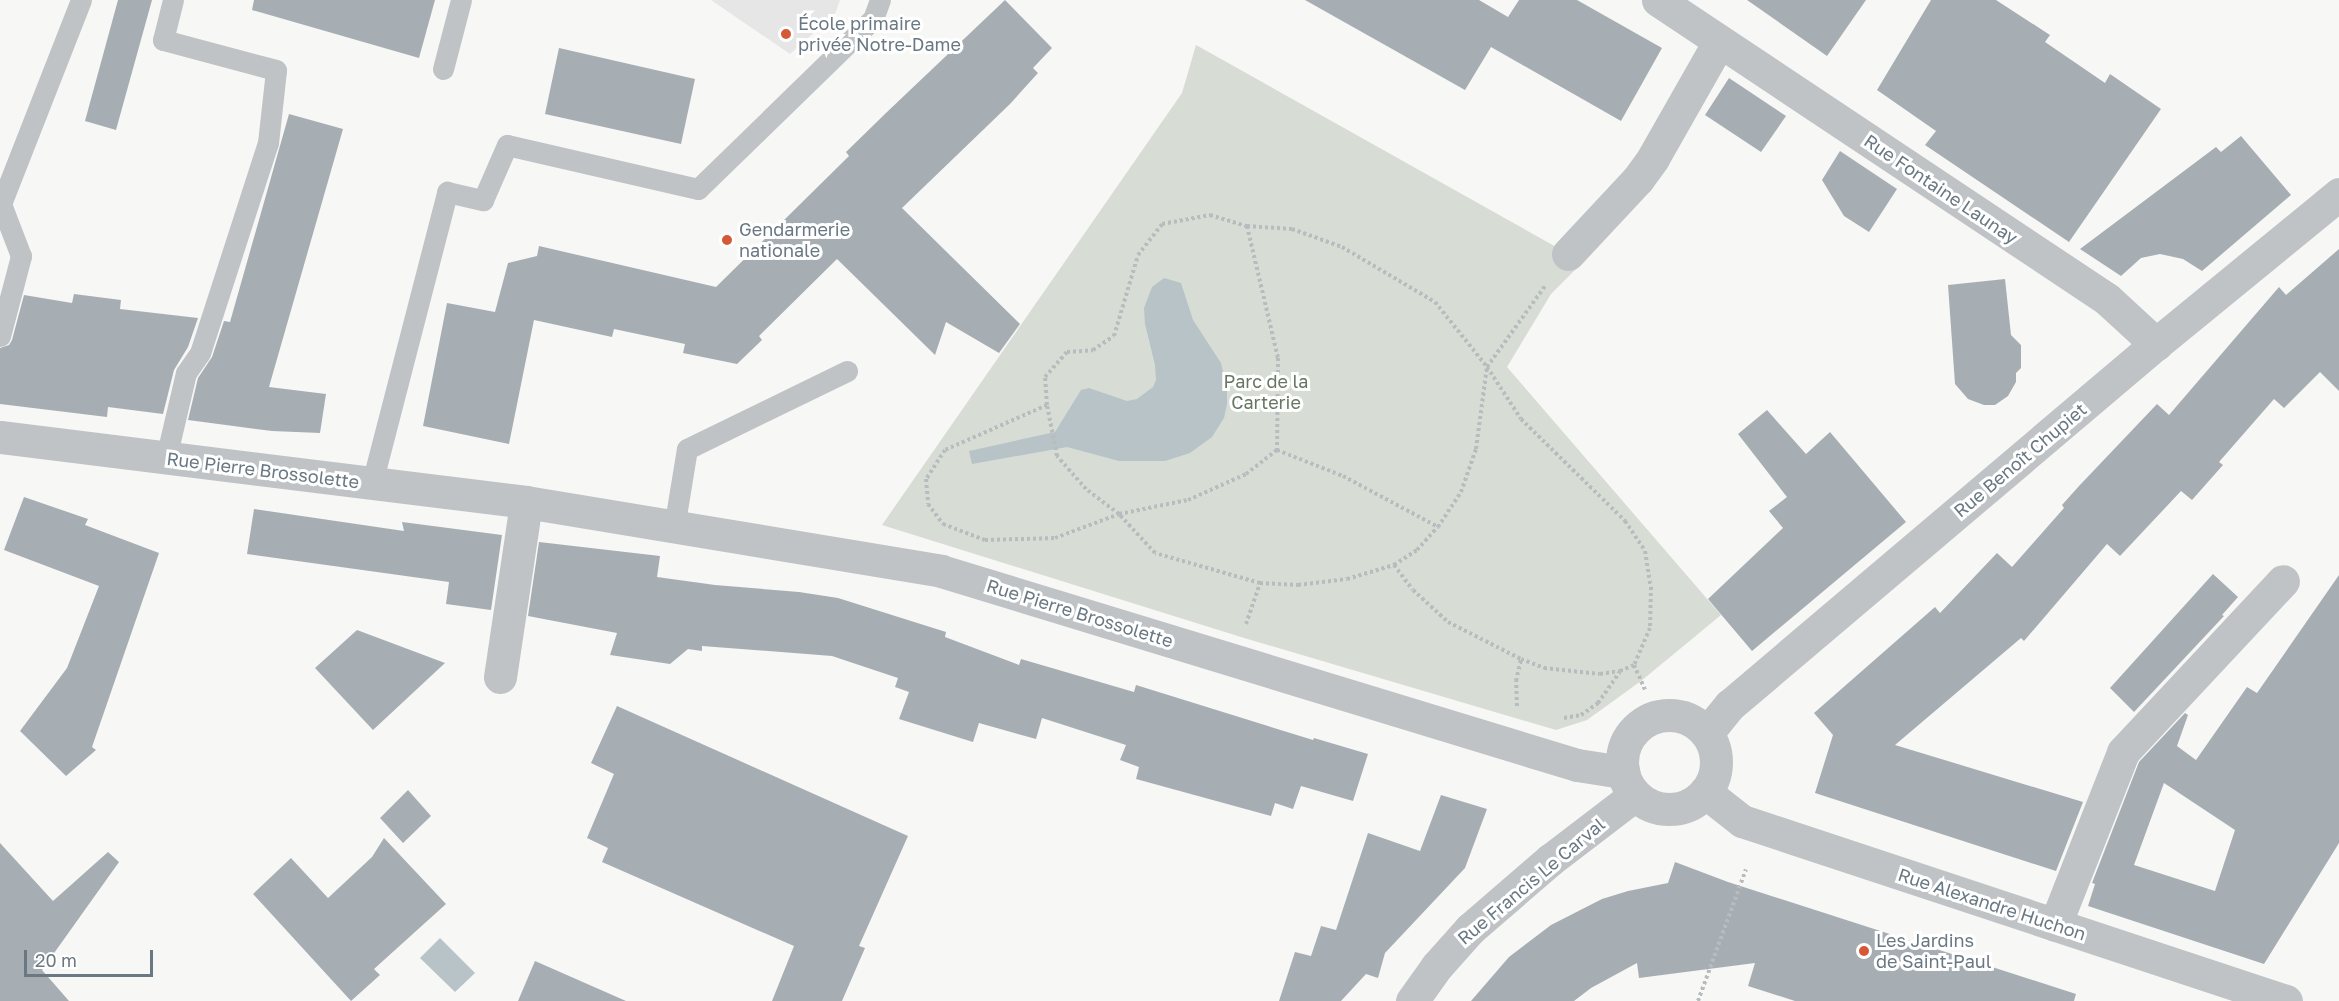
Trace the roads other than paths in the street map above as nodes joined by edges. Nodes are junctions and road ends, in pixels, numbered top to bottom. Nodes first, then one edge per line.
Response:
1 (81, 0) edge
2 (173, 0) edge
3 (462, 0) edge
4 (880, 0) edge
5 (1658, 0) edge
6 (1719, 42) junction
7 (443, 69) dead end
8 (2339, 194) edge
9 (1568, 254) road end
10 (0, 336) edge
11 (2156, 344) junction
12 (847, 371) dead end
13 (0, 438) edge
14 (166, 458) junction
15 (372, 483) junction
16 (526, 502) junction
17 (674, 528) junction
18 (2283, 581) dead end
19 (500, 677) dead end
20 (1707, 733) junction
21 (1629, 784) junction
22 (1705, 792) junction
23 (2055, 925) junction
24 (1412, 1001) edge
25 (2286, 1001) edge

1 - 10 lane
2 - 14 lane
3 - 7 lane
4 - 15 lane
5 - 6 street, Rue Fontaine Launay
6 - 9 street
6 - 11 street, Rue Fontaine Launay
8 - 11 street, Rue Benoît Chupiet
11 - 20 street, Rue Benoît Chupiet
12 - 17 lane
13 - 14 street, Rue Pierre Brossolette
14 - 15 street, Rue Pierre Brossolette
15 - 16 street, Rue Pierre Brossolette
16 - 17 street, Rue Pierre Brossolette
16 - 19 street
17 - 21 street, Rue Pierre Brossolette
18 - 23 street
20 - 21 street
20 - 22 street
21 - 22 street
21 - 24 street, Rue Francis Le Carval
22 - 23 street, Rue Alexandre Huchon
23 - 25 street, Rue Alexandre Huchon

